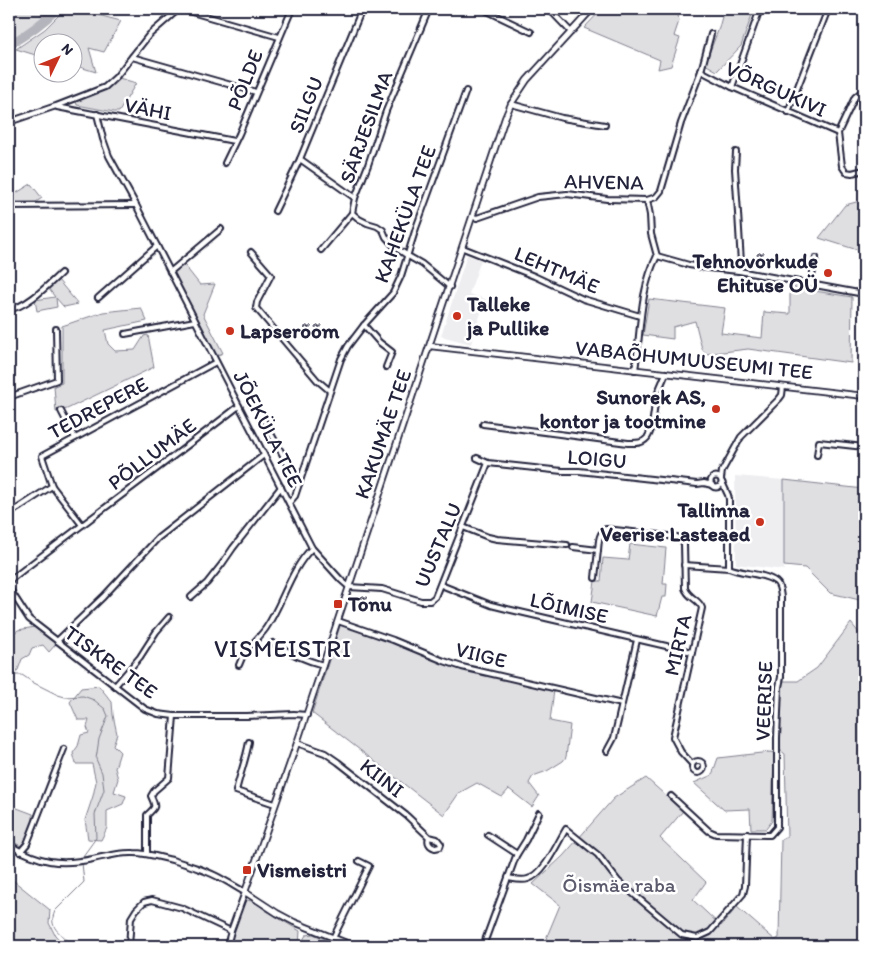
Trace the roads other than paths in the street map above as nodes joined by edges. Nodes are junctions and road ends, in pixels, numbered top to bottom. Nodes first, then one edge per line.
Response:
1 (180, 9) edge
2 (292, 9) edge
3 (362, 9) edge
4 (429, 9) edge
5 (483, 9) edge
6 (549, 9) edge
7 (592, 9) edge
8 (760, 9) edge
9 (828, 9) edge
10 (531, 32) dead end
11 (571, 32) junction
12 (711, 34) dead end
13 (279, 37) junction
14 (132, 57) junction
15 (701, 71) junction
16 (732, 87) junction
17 (466, 91) dead end
18 (256, 92) junction
19 (864, 92) edge
20 (511, 104) junction
21 (56, 106) junction
22 (788, 112) junction
23 (97, 114) junction
24 (9, 122) edge
25 (605, 125) dead end
26 (838, 133) junction
27 (234, 141) junction
28 (736, 152) dead end
29 (300, 159) junction
30 (225, 163) dead end
31 (864, 170) edge
32 (355, 198) junction
33 (647, 200) junction
34 (136, 205) junction
35 (9, 206) edge
36 (275, 211) dead end
37 (352, 213) junction
38 (473, 217) junction
39 (221, 229) dead end
40 (157, 246) junction
41 (463, 248) junction
42 (321, 250) dead end
43 (251, 252) dead end
44 (408, 256) junction
45 (657, 256) junction
46 (816, 258) dead end
47 (739, 271) junction
48 (170, 272) junction
49 (61, 274) dead end
50 (810, 284) junction
51 (450, 288) junction
52 (864, 294) edge
53 (98, 298) dead end
54 (9, 309) edge
55 (640, 316) junction
56 (195, 321) junction
57 (364, 324) junction
58 (56, 329) dead end
59 (125, 334) dead end
60 (430, 346) junction
61 (216, 362) junction
62 (386, 367) dead end
63 (635, 370) junction
64 (666, 373) junction
65 (783, 387) junction
66 (330, 392) junction
67 (250, 396) dead end
68 (864, 396) edge
69 (9, 397) edge
70 (239, 406) junction
71 (61, 411) dead end
72 (483, 424) dead end
73 (75, 438) junction
74 (864, 447) edge
75 (264, 454) junction
76 (817, 455) dead end
77 (477, 458) dead end
78 (488, 463) junction
79 (722, 471) junction
80 (715, 476) junction
81 (711, 480) junction
82 (721, 480) junction
83 (704, 483) junction
84 (299, 484) junction
85 (712, 485) junction
86 (52, 486) junction
87 (281, 487) junction
88 (717, 487) junction
89 (726, 490) junction
90 (289, 503) junction
91 (9, 514) edge
92 (82, 525) junction
93 (463, 528) junction
94 (567, 545) dead end
95 (573, 547) dead end
96 (312, 548) junction
97 (598, 550) junction
98 (684, 564) junction
99 (729, 568) junction
100 (595, 578) dead end
101 (9, 581) edge
102 (441, 585) junction
103 (349, 587) junction
104 (9, 588) edge
105 (191, 597) dead end
106 (169, 617) dead end
107 (338, 621) junction
108 (637, 640) junction
109 (57, 642) junction
110 (273, 643) dead end
111 (692, 652) junction
112 (239, 665) dead end
113 (323, 665) junction
114 (115, 686) junction
115 (622, 704) junction
116 (306, 715) junction
117 (174, 716) junction
118 (249, 742) dead end
119 (297, 743) junction
120 (64, 749) dead end
121 (607, 751) dead end
122 (692, 764) dead end
123 (671, 796) dead end
124 (275, 804) junction
125 (539, 813) dead end
126 (747, 834) junction
127 (488, 835) dead end
128 (429, 837) junction
129 (9, 846) edge
130 (20, 852) junction
131 (147, 854) junction
132 (517, 854) junction
133 (359, 861) dead end
134 (508, 878) junction
135 (245, 892) junction
136 (231, 931) junction
137 (333, 938) junction
138 (128, 946) edge
139 (227, 946) edge
140 (354, 946) edge
141 (483, 946) edge

1 - 13 street
1 - 14 street
2 - 13 street, PÕLDE
3 - 29 street, SILGU
4 - 32 street, SÄRJESILMA
5 - 10 street
6 - 11 street
7 - 11 street, KAKUMÄE TEE
8 - 16 street
9 - 22 street
11 - 20 street, KAKUMÄE TEE
12 - 15 street, AHVENA
13 - 18 street, PÕLDE
14 - 18 street
14 - 21 street
15 - 16 street, VÕRGUKIVI
15 - 33 street, AHVENA
16 - 22 street, VÕRGUKIVI
17 - 44 street, KAHEKÜLA TEE
18 - 27 street, PÕLDE
19 - 26 street
20 - 25 street
20 - 38 street, KAKUMÄE TEE
21 - 23 street, VÄHI
21 - 24 street
22 - 26 street, VÕRGUKIVI
23 - 27 street, VÄHI
23 - 34 street, JÕEKÜLA TEE
26 - 31 street
27 - 30 street, PÕLDE
28 - 47 street
29 - 32 street
29 - 36 street, SILGU
32 - 37 street, SÄRJESILMA
33 - 38 street, AHVENA
33 - 45 street
34 - 35 street
34 - 40 street, JÕEKÜLA TEE
37 - 42 street, SÄRJESILMA
37 - 44 street
38 - 41 street, KAKUMÄE TEE
39 - 48 street
40 - 48 street, JÕEKÜLA TEE
40 - 53 street
41 - 51 street, KAKUMÄE TEE
41 - 55 street, LEHTMÄE
43 - 66 street
44 - 51 street
44 - 57 street, KAHEKÜLA TEE
45 - 47 street
45 - 55 street
46 - 50 street
47 - 50 street
48 - 56 street, JÕEKÜLA TEE
49 - 54 street
50 - 52 street
51 - 60 street, KAKUMÄE TEE
55 - 63 street
56 - 59 street
56 - 61 street, JÕEKÜLA TEE
57 - 62 street
57 - 66 street, KAHEKÜLA TEE
58 - 69 street
60 - 63 street, VABAÕHUMUUSEUMI TEE
60 - 103 street, KAKUMÄE TEE
61 - 70 street, JÕEKÜLA TEE
61 - 73 street, TEDREPERE
63 - 64 street, VABAÕHUMUUSEUMI TEE
64 - 65 street, VABAÕHUMUUSEUMI TEE
64 - 72 street
65 - 68 street, VABAÕHUMUUSEUMI TEE
65 - 79 street
66 - 84 street, KAHEKÜLA TEE
67 - 84 street
70 - 75 street, JÕEKÜLA TEE
70 - 92 street, PÕLLUMÄE
71 - 73 street
73 - 86 street, TEDREPERE
74 - 76 street
75 - 87 street, JÕEKÜLA TEE
75 - 109 street
77 - 78 street
78 - 83 street, LOIGU
78 - 93 street, UUSTALU
79 - 80 street
79 - 82 street
80 - 81 street
80 - 82 street
81 - 83 street, LOIGU
81 - 85 street
82 - 88 street
82 - 89 street
83 - 85 street, LOIGU
84 - 90 street, KAHEKÜLA TEE
85 - 88 street
86 - 91 street
86 - 92 street
87 - 90 street, JÕEKÜLA TEE
87 - 105 street
88 - 89 street
89 - 99 street
90 - 96 street, JÕEKÜLA TEE
92 - 101 street, PÕLLUMÄE
93 - 94 street
93 - 102 street, UUSTALU
95 - 97 street
96 - 103 street, JÕEKÜLA TEE
96 - 112 street
97 - 98 street, MIRTA
97 - 100 street
98 - 99 street
98 - 111 street, MIRTA
99 - 126 street, VEERISE
102 - 103 street, UUSTALU
102 - 108 street, LÕIMISE
103 - 107 street, KAKUMÄE TEE
104 - 109 street, TISKRE TEE
106 - 114 street
107 - 113 street, KAKUMÄE TEE
107 - 115 street, VIIGE
108 - 111 street, LÕIMISE
108 - 115 street
109 - 114 street, TISKRE TEE
110 - 113 street
111 - 122 street, MIRTA
113 - 116 street, KAKUMÄE TEE
114 - 117 street, TISKRE TEE
115 - 121 street
116 - 117 street, TISKRE TEE
116 - 119 street, KAKUMÄE TEE
117 - 131 street
118 - 124 street
119 - 124 street, KAKUMÄE TEE
119 - 128 street, KIINI
120 - 130 street
123 - 126 street, VEERISE
124 - 135 street, KAKUMÄE TEE
125 - 132 street
126 - 134 street
127 - 132 street
128 - 128 street, KIINI
129 - 130 street
130 - 131 street
131 - 135 street
132 - 134 street
133 - 137 street
134 - 141 street
135 - 136 street
135 - 137 street
136 - 138 street
136 - 139 street
137 - 140 street

